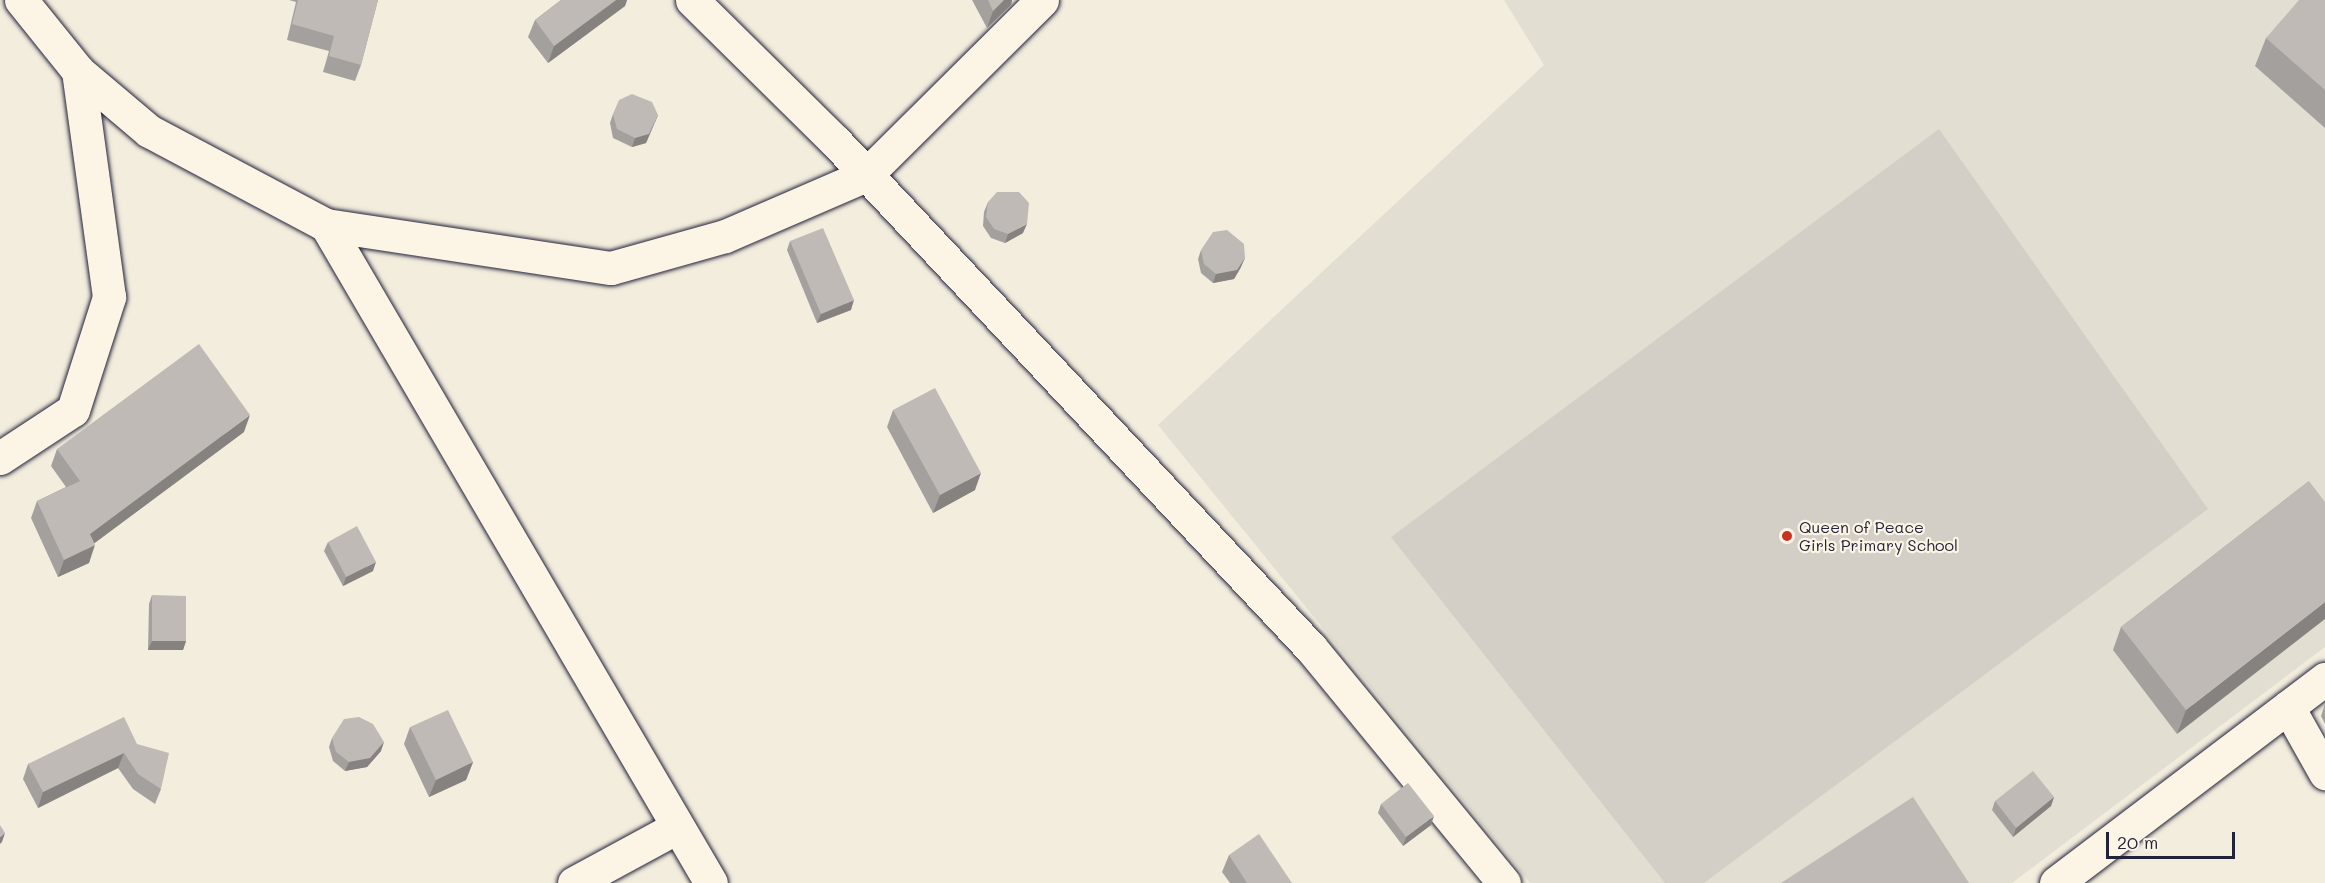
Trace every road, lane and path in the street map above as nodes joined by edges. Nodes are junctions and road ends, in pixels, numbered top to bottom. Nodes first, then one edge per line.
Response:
1 (21, 0) edge
2 (692, 0) edge
3 (1042, 0) edge
4 (78, 71) junction
5 (866, 176) junction
6 (326, 225) junction
7 (0, 458) edge
8 (2325, 679) edge
9 (2288, 707) junction
10 (2325, 773) edge
11 (677, 827) junction
12 (574, 883) edge
13 (711, 883) edge
14 (1504, 883) edge
15 (2056, 883) edge

1 - 4 street
2 - 5 street
3 - 5 street
4 - 6 street
4 - 7 street
5 - 6 street
5 - 14 street
6 - 11 street
8 - 9 street
9 - 10 street
9 - 15 street
11 - 12 street
11 - 13 street

